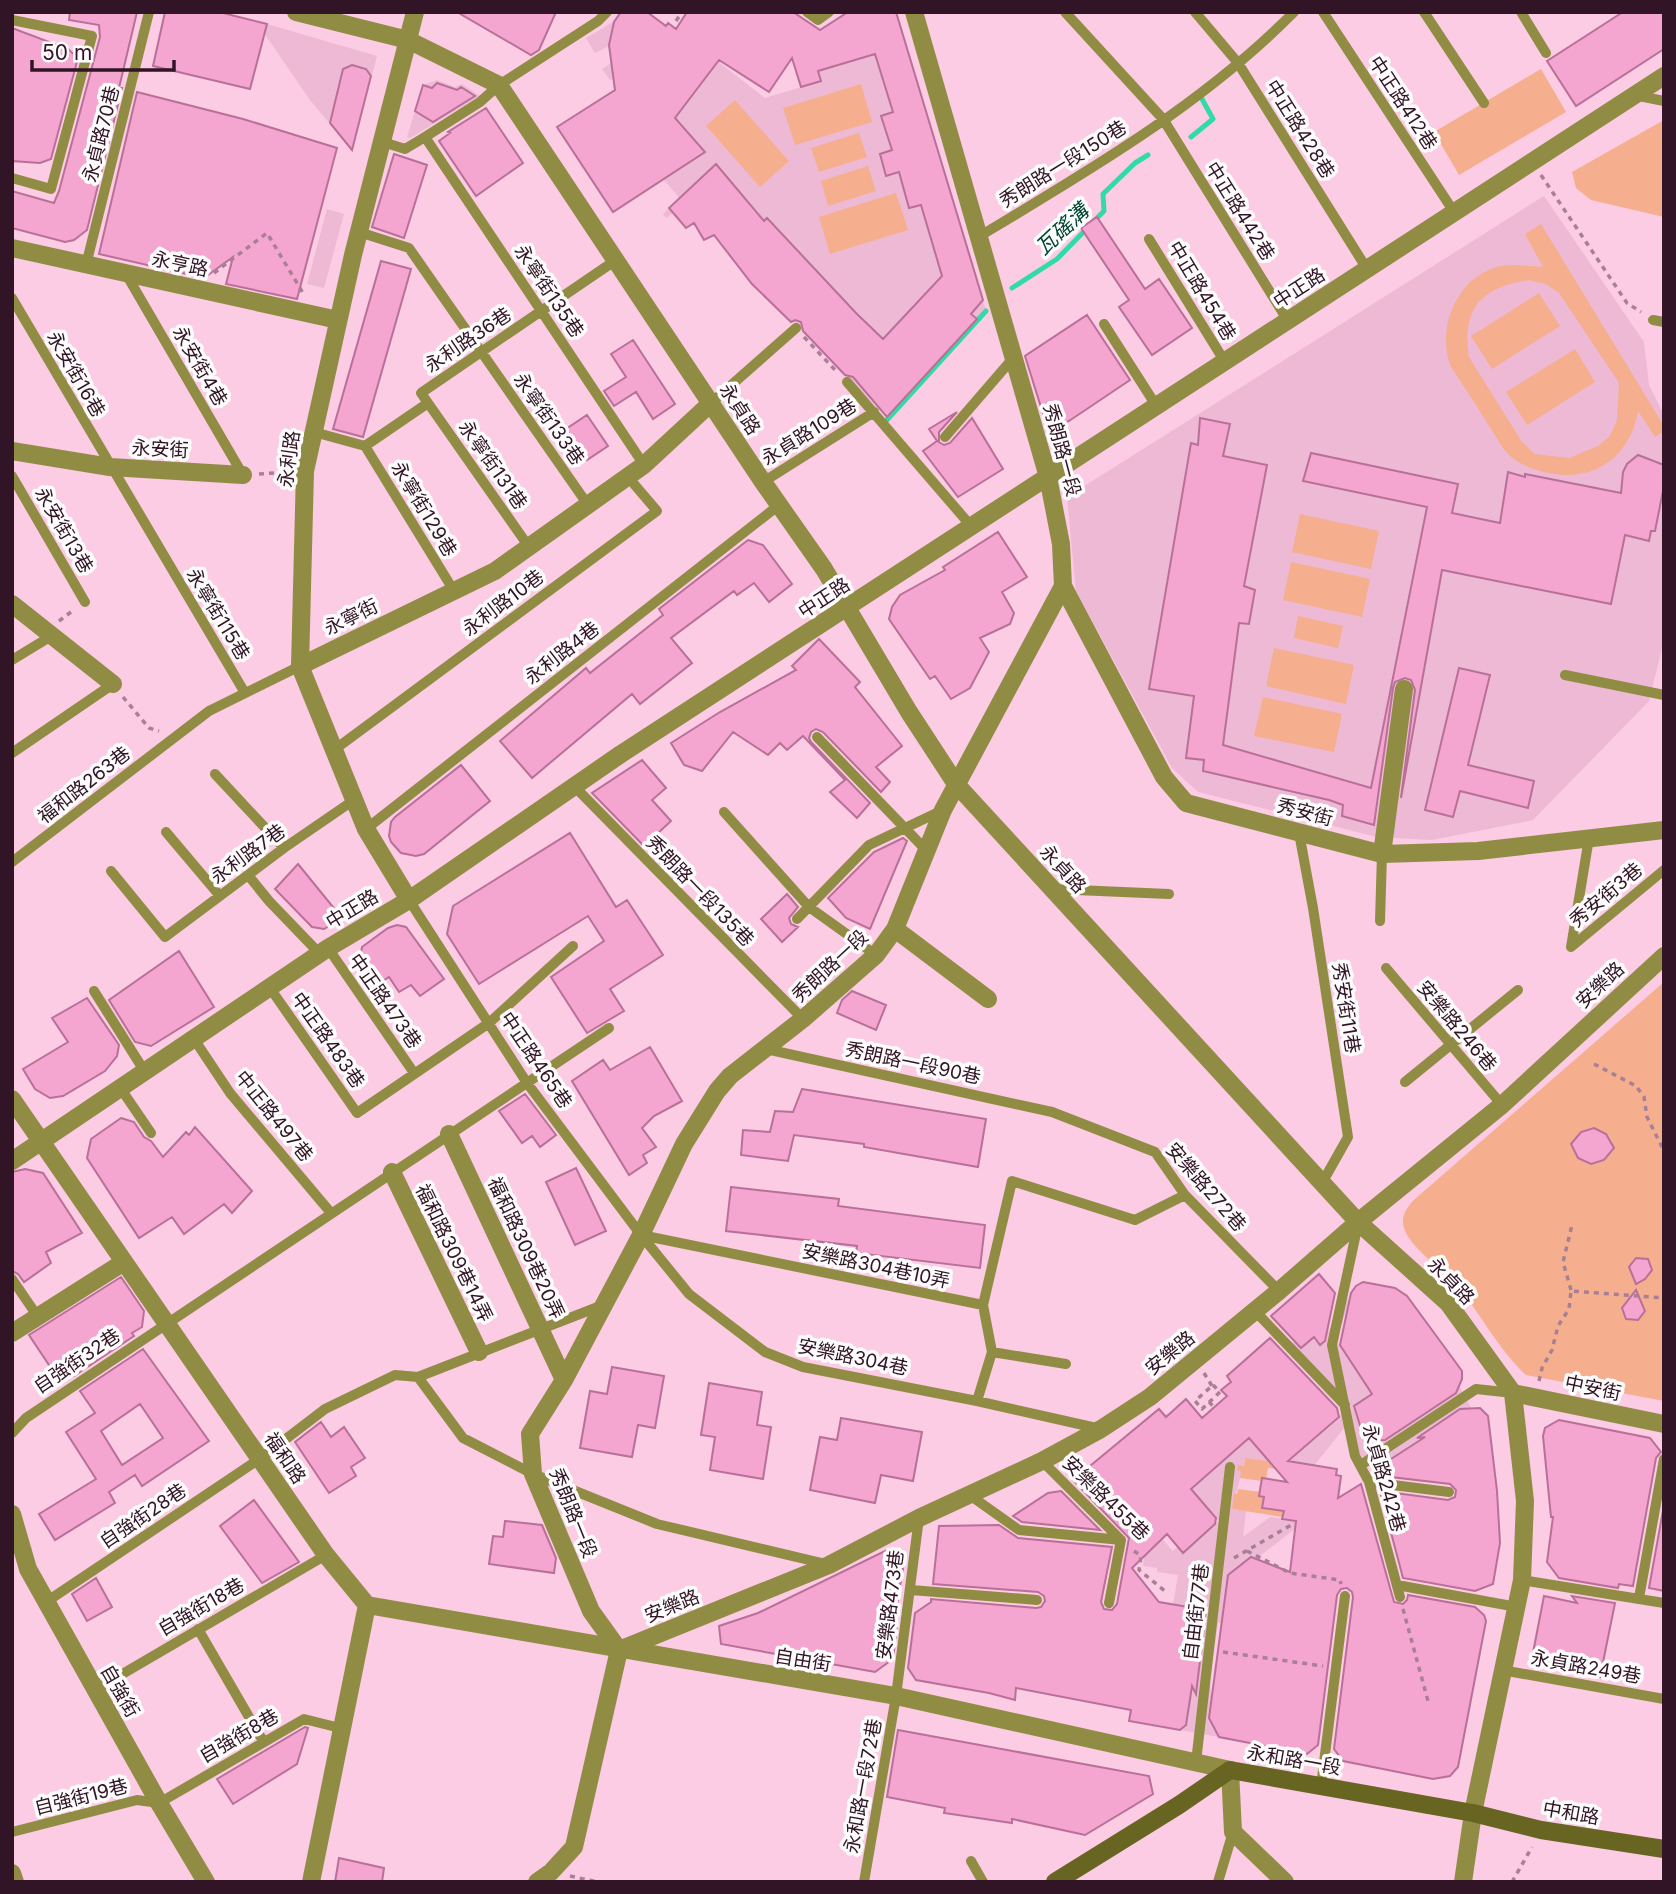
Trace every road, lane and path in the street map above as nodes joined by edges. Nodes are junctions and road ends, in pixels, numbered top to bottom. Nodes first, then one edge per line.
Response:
1 (149, 12) edge
2 (296, 12) edge
3 (415, 12) edge
4 (607, 12) edge
5 (682, 12) edge
6 (807, 12) edge
7 (829, 12) edge
8 (914, 12) edge
9 (1065, 12) edge
10 (1195, 12) edge
11 (1294, 12) edge
12 (1323, 12) edge
13 (1423, 12) edge
14 (1521, 12) edge
15 (12, 20) edge
16 (676, 21) dead end
17 (408, 40) junction
18 (1546, 53) dead end
19 (1238, 63) junction
20 (1664, 76) edge
21 (499, 85) junction
22 (1634, 95) junction
23 (1664, 101) edge
24 (1484, 103) dead end
25 (1163, 119) junction
26 (425, 137) junction
27 (383, 142) junction
28 (1532, 162) junction
29 (12, 178) edge
30 (1454, 212) junction
31 (359, 232) junction
32 (980, 236) junction
33 (1149, 239) dead end
34 (12, 248) edge
35 (616, 260) junction
36 (86, 265) junction
37 (1367, 269) junction
38 (126, 274) junction
39 (193, 289) junction
40 (12, 298) edge
41 (541, 311) junction
42 (317, 316) junction
43 (338, 320) junction
44 (1288, 321) junction
45 (1658, 321) edge
46 (1104, 324) dead end
47 (796, 328) joint
48 (481, 352) junction
49 (1014, 356) junction
50 (1224, 362) junction
51 (847, 382) joint
52 (428, 403) junction
53 (711, 403) junction
54 (1157, 407) junction
55 (874, 412) junction
56 (314, 432) junction
57 (945, 437) dead end
58 (365, 446) junction
59 (12, 451) edge
60 (644, 465) junction
61 (110, 467) junction
62 (305, 471) junction
63 (243, 475) junction
64 (12, 476) edge
65 (628, 477) junction
66 (1048, 477) junction
67 (763, 482) junction
68 (588, 505) junction
69 (779, 505) junction
70 (971, 526) junction
71 (529, 547) junction
72 (161, 552) joint
73 (1063, 586) junction
74 (454, 591) junction
75 (85, 602) joint
76 (12, 604) edge
77 (847, 608) junction
78 (49, 633) junction
79 (12, 660) edge
80 (300, 666) junction
81 (1565, 675) dead end
82 (113, 684) junction
83 (1404, 689) dead end
84 (245, 693) junction
85 (1664, 695) edge
86 (177, 736) junction
87 (817, 737) dead end
88 (334, 750) junction
89 (12, 753) edge
90 (215, 774) dead end
91 (956, 784) junction
92 (574, 786) junction
93 (354, 800) junction
94 (943, 810) junction
95 (724, 812) dead end
96 (904, 828) junction
97 (366, 829) junction
98 (1664, 830) edge
99 (166, 832) dead end
100 (1299, 833) junction
101 (1590, 838) junction
102 (284, 848) junction
103 (926, 850) junction
104 (1382, 854) junction
105 (12, 863) edge
106 (1664, 870) edge
107 (111, 871) dead end
108 (248, 875) junction
109 (1053, 888) junction
110 (1169, 894) dead end
111 (220, 896) junction
112 (409, 900) junction
113 (809, 907) junction
114 (797, 919) dead end
115 (1380, 921) dead end
116 (895, 929) junction
117 (573, 946) dead end
118 (324, 951) junction
119 (877, 955) junction
120 (1664, 956) edge
121 (1386, 968) dead end
122 (270, 988) junction
123 (1518, 990) dead end
124 (94, 991) dead end
125 (988, 999) dead end
126 (803, 1020) junction
127 (489, 1023) junction
128 (609, 1028) dead end
129 (194, 1039) junction
130 (1451, 1046) junction
131 (766, 1049) junction
132 (1594, 1064) dead end
133 (145, 1072) junction
134 (414, 1073) junction
135 (1405, 1082) dead end
136 (527, 1083) junction
137 (121, 1089) junction
138 (12, 1099) edge
139 (1502, 1105) junction
140 (1052, 1112) joint
141 (151, 1133) dead end
142 (449, 1134) junction
143 (42, 1142) junction
144 (1664, 1151) edge
145 (12, 1161) edge
146 (392, 1172) junction
147 (1322, 1183) junction
148 (1185, 1195) junction
149 (331, 1213) junction
150 (1358, 1222) junction
151 (1572, 1225) dead end
152 (641, 1236) junction
153 (124, 1262) junction
154 (12, 1279) edge
155 (1279, 1291) junction
156 (1571, 1291) junction
157 (1664, 1298) edge
158 (603, 1304) junction
159 (983, 1305) junction
160 (1255, 1311) junction
161 (38, 1317) junction
162 (166, 1322) junction
163 (540, 1329) junction
164 (12, 1333) edge
165 (479, 1352) junction
166 (992, 1352) junction
167 (1066, 1364) dead end
168 (418, 1377) junction
169 (564, 1380) junction
170 (1513, 1393) junction
171 (1536, 1397) junction
172 (977, 1401) junction
173 (1209, 1402) junction
174 (1214, 1407) dead end
175 (1346, 1407) junction
176 (1664, 1424) edge
177 (1101, 1429) junction
178 (12, 1433) edge
179 (261, 1458) junction
180 (1664, 1459) edge
181 (1042, 1461) junction
182 (1361, 1465) junction
183 (1230, 1467) dead end
184 (533, 1474) junction
185 (1369, 1482) junction
186 (1449, 1492) dead end
187 (971, 1496) junction
188 (12, 1514) edge
189 (919, 1518) junction
190 (1293, 1524) dead end
191 (1121, 1540) junction
192 (1247, 1551) junction
193 (326, 1555) junction
194 (829, 1565) junction
195 (1220, 1567) junction
196 (1522, 1580) junction
197 (1397, 1585) junction
198 (911, 1590) junction
199 (1165, 1591) dead end
200 (1345, 1596) joint
201 (1400, 1597) joint
202 (1639, 1598) junction
203 (1037, 1601) dead end
204 (46, 1602) junction
205 (1664, 1603) edge
206 (1109, 1604) dead end
207 (367, 1605) junction
208 (1517, 1607) junction
209 (198, 1629) junction
210 (619, 1650) junction
211 (1209, 1650) junction
212 (1336, 1667) junction
213 (1502, 1670) junction
214 (95, 1690) junction
215 (896, 1696) junction
216 (1664, 1699) edge
217 (1428, 1701) dead end
218 (340, 1728) junction
219 (263, 1741) junction
220 (1196, 1762) junction
221 (1230, 1770) junction
222 (1321, 1786) junction
223 (159, 1803) junction
224 (1473, 1813) junction
225 (1541, 1830) junction
226 (12, 1832) edge
227 (1233, 1832) junction
228 (1664, 1849) edge
229 (971, 1861) dead end
230 (12, 1873) edge
231 (546, 1879) edge
232 (15, 1882) edge
233 (206, 1882) edge
234 (311, 1882) edge
235 (598, 1882) edge
236 (864, 1882) edge
237 (982, 1882) edge
238 (1055, 1882) edge
239 (1218, 1882) edge
240 (1285, 1882) edge
241 (1463, 1882) edge
242 (1512, 1882) edge

1 - 36 lane, 永貞路70巷
2 - 17 street, 永貞路
3 - 17 street, 永利路
4 - 21 lane
5 - 16 path
6 - 7 lane
8 - 32 street, 秀朗路一段
9 - 25 lane, 中正路442巷
10 - 19 lane, 中正路428巷
11 - 19 lane, 秀朗路一段150巷
12 - 30 lane, 中正路412巷
13 - 24 lane
14 - 18 lane
15 - 29 lane
17 - 21 street, 永貞路
17 - 27 street, 永利路
19 - 25 lane, 秀朗路一段150巷
19 - 37 lane, 中正路428巷
20 - 22 street, 中正路
21 - 26 lane
21 - 35 street, 永貞路
22 - 23 lane
22 - 28 street, 中正路
25 - 32 lane, 秀朗路一段150巷
25 - 44 lane, 中正路442巷
26 - 27 lane
26 - 41 lane, 永寧街135巷
27 - 31 street, 永利路
28 - 30 street, 中正路
28 - 45 path
30 - 37 street, 中正路
31 - 43 street, 永利路
31 - 48 lane, 永寧街133巷
32 - 49 street, 秀朗路一段
33 - 50 lane, 中正路454巷
34 - 36 street, 永亨路
35 - 41 lane, 永利路36巷
35 - 53 street, 永貞路
36 - 38 street, 永亨路
37 - 44 street, 中正路
38 - 39 street, 永亨路
38 - 63 lane, 永安街4巷
39 - 42 street, 永亨路
39 - 42 path
40 - 61 lane, 永安街16巷
41 - 48 lane, 永利路36巷
41 - 60 lane, 永寧街135巷
42 - 43 street, 永亨路
43 - 56 street, 永利路
44 - 50 street, 中正路
46 - 54 lane
47 - 51 path
47 - 53 lane
48 - 52 lane, 永利路36巷
48 - 68 lane, 永寧街133巷
49 - 57 lane
49 - 66 street, 秀朗路一段
50 - 54 street, 中正路
51 - 55 lane
52 - 58 lane, 永利路36巷
52 - 71 lane, 永寧街131巷
53 - 60 street, 永寧街
53 - 67 street, 永貞路
54 - 66 street, 中正路
55 - 67 lane, 永貞路109巷
55 - 70 lane
56 - 58 lane
56 - 62 street, 永利路
58 - 74 lane, 永寧街129巷
59 - 61 street, 永安街
60 - 65 street, 永寧街
61 - 63 street, 永安街
61 - 72 lane, 永安街16巷
62 - 63 path
62 - 80 street, 永利路
64 - 75 lane, 永安街13巷
65 - 68 street, 永寧街
65 - 88 lane, 永利路10巷
66 - 70 street, 中正路
66 - 73 street, 秀朗路一段
67 - 69 street, 永貞路
68 - 71 street, 永寧街
69 - 77 street, 永貞路
69 - 97 lane, 永利路4巷
70 - 77 street, 中正路
71 - 74 street, 永寧街
72 - 84 lane, 永寧街115巷
73 - 91 street, 秀朗路一段
73 - 100 street, 秀安街
74 - 80 street, 永寧街
75 - 78 path
76 - 78 street
77 - 91 street, 永貞路
77 - 92 street, 中正路
78 - 79 lane
78 - 82 street
80 - 84 lane, 永寧街
80 - 88 street, 永利路
81 - 85 lane
82 - 86 path
82 - 89 lane
83 - 104 street
84 - 86 lane, 永寧街
86 - 105 lane, 福和路263巷
87 - 96 lane
88 - 93 street, 永利路
90 - 102 lane
91 - 94 street, 秀朗路一段
91 - 109 street, 永貞路
92 - 112 street, 中正路
92 - 126 lane, 秀朗路一段135巷
93 - 97 street, 永利路
93 - 102 lane, 永利路7巷
94 - 96 lane
94 - 103 street, 秀朗路一段
95 - 113 lane
96 - 103 lane
96 - 113 lane
97 - 112 street, 永利路
98 - 101 street, 秀安街
99 - 111 lane
100 - 104 street, 秀安街
100 - 147 lane, 秀安街11巷
101 - 104 street, 秀安街
101 - 106 lane, 秀安街3巷
102 - 108 lane, 永利路7巷
103 - 116 street, 秀朗路一段
104 - 115 lane
107 - 111 lane, 永利路7巷
108 - 111 lane, 永利路7巷
108 - 118 lane, 中正路473巷
109 - 110 lane
109 - 147 street, 永貞路
112 - 118 street, 中正路
112 - 127 lane, 中正路465巷
113 - 114 lane
113 - 119 lane
116 - 119 street, 秀朗路一段
116 - 125 street
117 - 127 lane
118 - 122 street, 中正路
118 - 134 lane, 中正路473巷
119 - 126 street, 秀朗路一段
120 - 139 street, 安樂路
121 - 130 lane, 安樂路246巷
122 - 129 street, 中正路
122 - 134 lane, 中正路483巷
123 - 130 lane
124 - 133 lane
126 - 131 street, 秀朗路一段
127 - 134 lane
127 - 136 lane, 中正路465巷
128 - 136 lane, 自強街32巷
129 - 133 street, 中正路
129 - 149 lane, 中正路497巷
130 - 135 lane
130 - 139 lane, 安樂路246巷
131 - 140 lane, 秀朗路一段90巷
131 - 152 street, 秀朗路一段
132 - 144 path
133 - 137 street, 中正路
136 - 142 lane, 自強街32巷
136 - 152 lane, 中正路465巷
137 - 141 lane
137 - 143 street, 中正路
138 - 143 street, 福和路
139 - 150 street, 安樂路
140 - 148 lane, 安樂路272巷
142 - 146 lane, 自強街32巷
142 - 163 street, 福和路309巷20弄
143 - 145 street, 中正路
143 - 153 street, 福和路
146 - 149 lane, 自強街32巷
146 - 165 street, 福和路309巷14弄
147 - 150 street, 永貞路
148 - 155 lane, 安樂路272巷
148 - 159 lane
149 - 162 lane, 自強街32巷
150 - 155 street, 安樂路
150 - 170 street, 永貞路
150 - 175 lane, 永貞路242巷
151 - 156 path
152 - 158 street, 秀朗路一段
152 - 159 lane, 安樂路304巷10弄
152 - 172 lane, 安樂路304巷
153 - 161 street
153 - 162 street, 福和路
154 - 161 lane
155 - 160 street, 安樂路
156 - 157 path
156 - 171 path
158 - 163 lane, 自強街28巷
158 - 169 street, 秀朗路一段
159 - 166 lane
160 - 175 lane
160 - 177 street, 安樂路
161 - 164 street
162 - 178 lane, 自強街32巷
162 - 179 street, 福和路
163 - 165 lane, 自強街28巷
163 - 169 street, 福和路309巷20弄
165 - 168 lane, 自強街28巷
166 - 167 lane
166 - 172 lane
168 - 179 lane, 自強街28巷
168 - 184 lane
169 - 184 street, 秀朗路一段
170 - 171 street, 中安街
170 - 182 lane
170 - 196 street, 永貞路
171 - 176 street, 中安街
172 - 177 lane, 安樂路304巷
173 - 173 path
173 - 174 path
175 - 182 lane, 永貞路242巷
177 - 181 street, 安樂路
179 - 193 street, 福和路
179 - 204 lane, 自強街28巷
180 - 202 lane
181 - 187 street, 安樂路
181 - 191 lane, 安樂路455巷
182 - 185 lane, 永貞路242巷
183 - 195 lane, 自由街77巷
184 - 194 lane
184 - 210 street, 秀朗路一段
185 - 186 lane
185 - 197 lane, 永貞路242巷
187 - 189 street, 安樂路
187 - 191 lane
188 - 204 street, 自強街
189 - 194 street, 安樂路
189 - 198 lane, 安樂路473巷
190 - 192 path
191 - 199 path, 安樂路455巷
191 - 206 lane
192 - 195 path
192 - 200 path
193 - 207 street, 福和路
193 - 209 lane, 自強街18巷
194 - 210 street, 安樂路
195 - 211 lane, 自由街77巷
196 - 202 lane
196 - 208 street, 永貞路
197 - 201 lane, 永貞路242巷
197 - 208 lane
198 - 203 lane
198 - 215 lane, 安樂路473巷
200 - 212 lane
201 - 217 path
202 - 205 lane
204 - 214 street, 自強街
207 - 210 street, 自由街
207 - 218 street
208 - 213 street, 永貞路
209 - 214 lane, 自強街18巷
209 - 219 lane
210 - 215 street, 自由街
210 - 231 street
211 - 212 path
211 - 220 lane, 自由街77巷
212 - 222 lane
213 - 216 lane, 永貞路249巷
213 - 224 street, 永貞路
214 - 223 street, 自強街
215 - 220 street, 自由街
215 - 236 lane, 永和路一段72巷
218 - 219 lane, 自強街8巷
218 - 234 street
219 - 223 lane, 自強街8巷
220 - 221 street, 自由街
221 - 222 main road, 永和路一段
221 - 227 street
221 - 238 main road, 永和路一段
222 - 224 main road, 永和路一段
223 - 226 lane, 自強街19巷
223 - 233 street, 自強街
224 - 225 main road, 中和路
224 - 241 street, 永貞路
225 - 228 main road, 中和路
225 - 242 path
227 - 239 lane
227 - 240 street
229 - 237 lane
230 - 232 street
231 - 235 path

